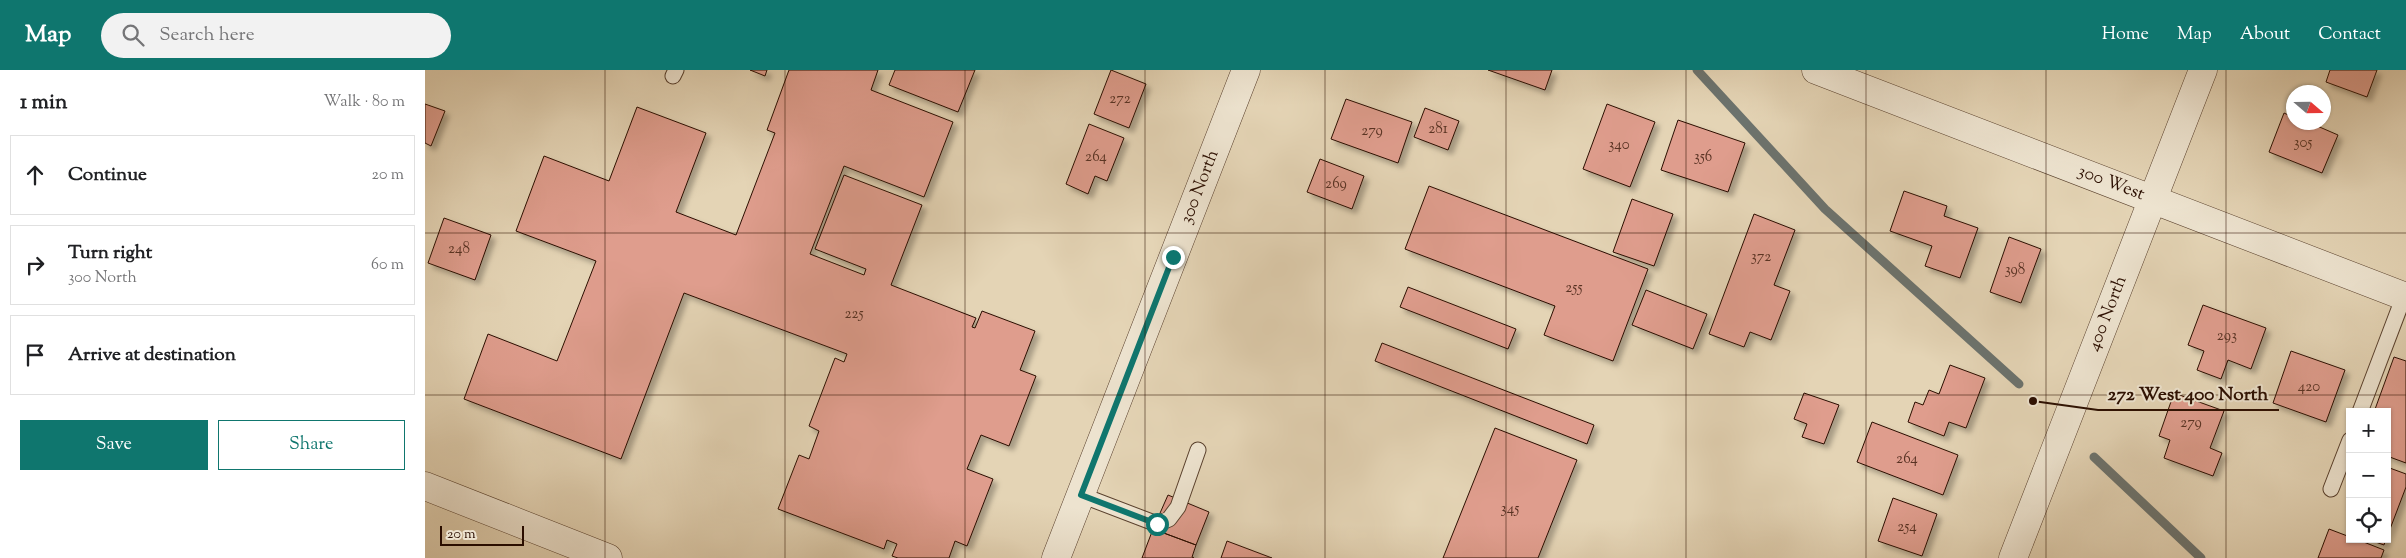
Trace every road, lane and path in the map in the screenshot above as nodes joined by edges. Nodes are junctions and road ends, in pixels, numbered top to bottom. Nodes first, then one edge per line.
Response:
1 (1246, 70) edge
2 (1816, 70) edge
3 (2203, 70) edge
4 (2154, 200) junction
5 (2405, 296) edge
6 (2362, 408) edge
7 (1198, 450) dead end
8 (2346, 450) edge
9 (425, 486) edge
10 (2331, 489) dead end
11 (1081, 495) junction
12 (607, 558) edge
13 (1056, 558) edge
14 (2013, 558) edge

1 - 11 street, 300 North
2 - 4 street, 300 West
3 - 4 street, 400 North
4 - 5 street, 300 West
4 - 14 street, 400 North
5 - 6 lane
7 - 11 lane
8 - 10 lane
9 - 12 street
11 - 13 street, 300 North

